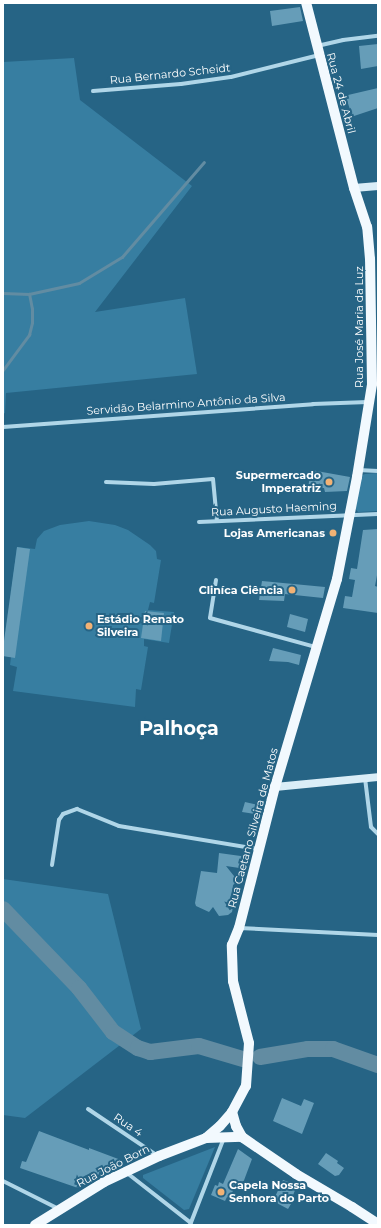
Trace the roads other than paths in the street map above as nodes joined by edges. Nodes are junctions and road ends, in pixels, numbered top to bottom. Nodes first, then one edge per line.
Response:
1 (306, 3) edge
2 (378, 36) edge
3 (318, 51) junction
4 (93, 91) dead end
5 (378, 186) edge
6 (354, 188) junction
7 (370, 402) junction
8 (3, 427) edge
9 (358, 470) junction
10 (378, 470) edge
11 (106, 482) dead end
12 (350, 514) junction
13 (378, 514) edge
14 (217, 521) junction
15 (199, 522) dead end
16 (216, 580) dead end
17 (315, 647) junction
18 (378, 777) edge
19 (365, 778) junction
20 (275, 787) junction
21 (378, 834) edge
22 (258, 849) junction
23 (52, 864) dead end
24 (239, 928) junction
25 (378, 935) edge
26 (88, 1109) dead end
27 (232, 1112) junction
28 (225, 1136) junction
29 (242, 1137) junction
30 (206, 1138) junction
31 (159, 1156) junction
32 (125, 1171) junction
33 (3, 1181) edge
34 (59, 1209) junction
35 (190, 1224) edge
36 (378, 1224) edge
37 (35, 1225) edge

1 - 3 main road, Rua 24 de Abril
2 - 3 street, Rua Bernardo Scheidt
3 - 4 street, Rua Bernardo Scheidt
3 - 6 main road, Rua 24 de Abril
5 - 6 street
6 - 7 main road, Rua José Maria da Luz
7 - 8 street, Servidão Belarmino Antônio da Silva
7 - 9 main road, Rua José Maria da Luz
9 - 10 street
9 - 12 main road, Rua José Maria da Luz
11 - 14 street
12 - 13 street, Rua Augusto Haeming
12 - 14 street, Rua Augusto Haeming
12 - 17 main road, Rua Caetano Silveira de Matos
14 - 15 street, Rua Augusto Haeming
16 - 17 street
17 - 20 main road, Rua Caetano Silveira de Matos
18 - 19 street
19 - 20 street
19 - 21 street
20 - 22 main road, Rua Caetano Silveira de Matos
22 - 23 street
22 - 24 main road, Rua Caetano Silveira de Matos
24 - 25 street
24 - 27 main road, Rua Caetano Silveira de Matos
26 - 31 street, Rua 4
27 - 29 main road
27 - 30 main road, Rua Caetano Silveira de Matos
28 - 29 main road
28 - 30 main road
28 - 35 street
29 - 36 main road
30 - 31 main road, Rua João Born
31 - 32 main road, Rua João Born
32 - 34 main road, Rua João Born
32 - 35 street
33 - 34 street
34 - 37 main road, Rua João Born

